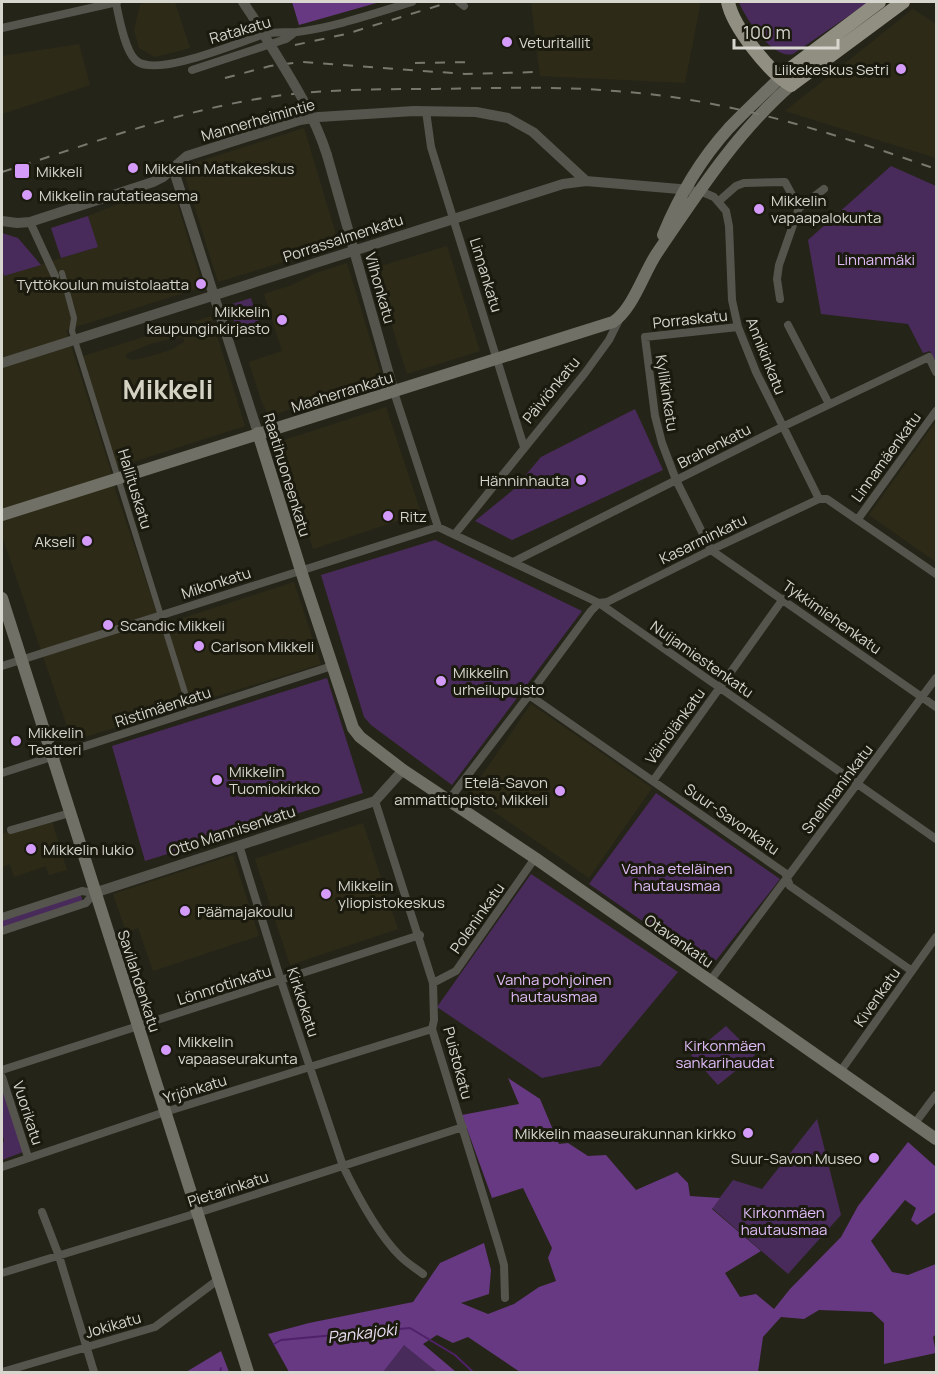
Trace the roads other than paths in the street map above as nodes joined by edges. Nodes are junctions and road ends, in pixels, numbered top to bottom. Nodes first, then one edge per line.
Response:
1 (117, 2) edge
2 (243, 2) edge
3 (412, 2) edge
4 (728, 2) edge
5 (735, 2) edge
6 (879, 2) edge
7 (903, 2) edge
8 (2, 28) edge
9 (297, 32) junction
10 (192, 70) dead end
11 (786, 79) junction
12 (426, 111) junction
13 (173, 168) junction
14 (586, 181) junction
15 (824, 189) dead end
16 (684, 190) junction
17 (700, 191) junction
18 (719, 201) junction
19 (799, 208) junction
20 (454, 218) junction
21 (2, 221) edge
22 (30, 222) junction
23 (353, 249) junction
24 (655, 256) junction
25 (59, 274) joint
26 (215, 296) junction
27 (780, 299) dead end
28 (621, 317) junction
29 (788, 325) dead end
30 (738, 327) junction
31 (645, 337) joint
32 (75, 340) junction
33 (497, 359) junction
34 (2, 363) edge
35 (936, 372) edge
36 (394, 392) junction
37 (829, 404) junction
38 (936, 411) edge
39 (782, 427) junction
40 (258, 433) junction
41 (524, 447) junction
42 (117, 478) junction
43 (676, 480) junction
44 (819, 499) junction
45 (2, 515) edge
46 (858, 519) junction
47 (438, 527) junction
48 (455, 534) junction
49 (711, 550) junction
50 (513, 562) junction
51 (301, 570) junction
52 (936, 574) edge
53 (2, 598) edge
54 (783, 599) junction
55 (599, 603) junction
56 (160, 615) junction
57 (21, 660) junction
58 (2, 666) edge
59 (332, 666) junction
60 (936, 678) edge
61 (720, 687) junction
62 (529, 695) junction
63 (923, 697) junction
64 (936, 707) edge
65 (191, 712) junction
66 (51, 757) junction
67 (403, 771) junction
68 (2, 773) edge
69 (653, 781) junction
70 (858, 784) junction
71 (451, 796) junction
72 (375, 801) junction
73 (70, 813) junction
74 (11, 830) dead end
75 (936, 839) edge
76 (239, 845) junction
77 (535, 858) junction
78 (788, 878) junction
79 (94, 893) junction
80 (2, 917) edge
81 (2, 930) edge
82 (420, 935) junction
83 (936, 937) edge
84 (912, 971) junction
85 (713, 977) junction
86 (281, 981) junction
87 (434, 983) junction
88 (138, 1026) junction
89 (432, 1029) junction
90 (310, 1068) junction
91 (2, 1070) edge
92 (840, 1072) junction
93 (2, 1077) edge
94 (936, 1095) edge
95 (165, 1112) junction
96 (915, 1123) junction
97 (463, 1127) junction
98 (936, 1138) edge
99 (28, 1157) junction
100 (343, 1166) junction
101 (2, 1167) edge
102 (42, 1212) dead end
103 (198, 1213) junction
104 (59, 1256) junction
105 (2, 1273) edge
106 (423, 1274) dead end
107 (219, 1279) junction
108 (505, 1298) dead end
109 (86, 1347) junction
110 (248, 1370) edge
111 (2, 1372) edge
112 (94, 1372) edge

1 - 8 street
1 - 9 street, Ratakatu
2 - 23 street, Vilhonkatu, bridge
3 - 9 street, Ratakatu
4 - 11 highway
5 - 11 highway
6 - 11 highway
7 - 11 highway
9 - 10 street
11 - 16 main road, Päiviönkatu
11 - 17 main road, Päiviönkatu
12 - 13 street, Mannerheimintie
12 - 14 street, Mannerheimintie
12 - 20 street, Linnankatu
13 - 22 street, Mannerheimintie
13 - 26 street, Raatihuoneenkatu
14 - 16 street, Porrassalmenkatu
14 - 20 street, Porrassalmenkatu
15 - 19 street
16 - 17 street, Porrassalmenkatu
16 - 24 main road, Päiviönkatu
17 - 18 street
17 - 24 main road, Päiviönkatu
18 - 19 street
18 - 30 street, Annikinkatu
19 - 27 street
20 - 23 street, Porrassalmenkatu
20 - 33 street, Linnankatu
21 - 22 street, Mannerheimintie
22 - 25 street, Hallituskatu
23 - 26 street, Porrassalmenkatu
23 - 36 street, Vilhonkatu
24 - 28 main road, Päiviönkatu
25 - 32 street, Hallituskatu
26 - 32 street, Porrassalmenkatu
26 - 40 street, Raatihuoneenkatu
28 - 33 main road, Maaherrankatu
28 - 41 street, Päiviönkatu
29 - 37 street
30 - 31 street, Porraskatu
30 - 39 street, Annikinkatu
31 - 43 street, Kyllikinkatu
32 - 34 street, Porrassalmenkatu
32 - 42 street, Hallituskatu
33 - 36 main road, Maaherrankatu
33 - 41 street, Linnankatu
35 - 37 street, Brahenkatu
36 - 40 main road, Maaherrankatu
36 - 47 street, Vilhonkatu
37 - 39 street, Brahenkatu
38 - 46 street, Linnamäenkatu
39 - 43 street, Brahenkatu
39 - 44 street, Annikinkatu
40 - 42 main road, Maaherrankatu
40 - 51 main road, Raatihuoneenkatu
41 - 48 street, Päiviönkatu
42 - 45 main road, Maaherrankatu
42 - 56 street, Hallituskatu
43 - 49 street, Kyllikinkatu
43 - 50 street, Brahenkatu
44 - 46 street
44 - 49 street, Kasarminkatu
46 - 52 street
47 - 48 street, Nuijamiestenkatu
47 - 51 street, Mikonkatu
48 - 50 street, Nuijamiestenkatu
49 - 54 street, Tykkimiehenkatu
49 - 55 street, Kasarminkatu
50 - 55 street, Nuijamiestenkatu
51 - 56 street, Mikonkatu
51 - 59 main road, Raatihuoneenkatu
53 - 57 main road, Savilahdenkatu
54 - 61 street, Väinölänkatu
54 - 63 street, Tykkimiehenkatu
55 - 61 street, Nuijamiestenkatu
55 - 62 street
56 - 57 street, Mikonkatu
56 - 65 street, Hallituskatu
57 - 58 street, Mikonkatu
57 - 66 main road, Savilahdenkatu
59 - 65 street, Ristimäenkatu
59 - 67 main road, Raatihuoneenkatu
60 - 63 street, Snellmaninkatu
61 - 69 street, Väinölänkatu
61 - 70 street, Nuijamiestenkatu
62 - 69 street, Suur-Savonkatu
62 - 71 street
63 - 64 street, Tykkimiehenkatu
63 - 70 street, Snellmaninkatu
65 - 66 street, Ristimäenkatu
66 - 68 street, Ristimäenkatu
66 - 73 main road, Savilahdenkatu
67 - 71 main road, Otavankatu
67 - 72 street, Otto Mannisenkatu
69 - 78 street, Suur-Savonkatu
70 - 75 street, Nuijamiestenkatu
70 - 78 street, Snellmaninkatu
71 - 77 main road, Otavankatu
72 - 76 street, Otto Mannisenkatu
72 - 82 street, Puistokatu
73 - 74 street
73 - 79 main road, Savilahdenkatu
76 - 79 street, Otto Mannisenkatu
76 - 86 street, Kirkkokatu
77 - 85 main road, Otavankatu
77 - 87 street, Poleninkatu
78 - 84 street, Suur-Savonkatu
78 - 85 street, Snellmaninkatu
79 - 80 street
79 - 81 street
79 - 88 main road, Savilahdenkatu
82 - 86 street, Lönnrotinkatu
82 - 87 street, Puistokatu
83 - 84 street, Kivenkatu
84 - 92 street, Kivenkatu
85 - 92 main road, Otavankatu
86 - 88 street, Lönnrotinkatu
86 - 90 street, Kirkkokatu
87 - 89 street, Puistokatu
88 - 91 street, Lönnrotinkatu
88 - 95 main road, Savilahdenkatu
89 - 90 street, Yrjönkatu
89 - 97 street, Puistokatu
90 - 95 street, Yrjönkatu
90 - 100 street, Kirkkokatu
92 - 96 main road, Otavankatu
93 - 99 street, Vuorikatu
94 - 96 street
95 - 99 street, Yrjönkatu
95 - 103 main road, Savilahdenkatu
96 - 98 main road, Otavankatu
97 - 100 street, Pietarinkatu
97 - 108 street, Puistokatu
99 - 101 street, Yrjönkatu
100 - 103 street, Pietarinkatu
100 - 106 street, Kirkkokatu
102 - 104 street
103 - 104 street, Pietarinkatu
103 - 107 main road, Savilahdenkatu
104 - 105 street, Pietarinkatu
104 - 109 street
107 - 109 street, Jokikatu
107 - 110 main road, Savilahdenkatu
109 - 111 street, Jokikatu
109 - 112 street

